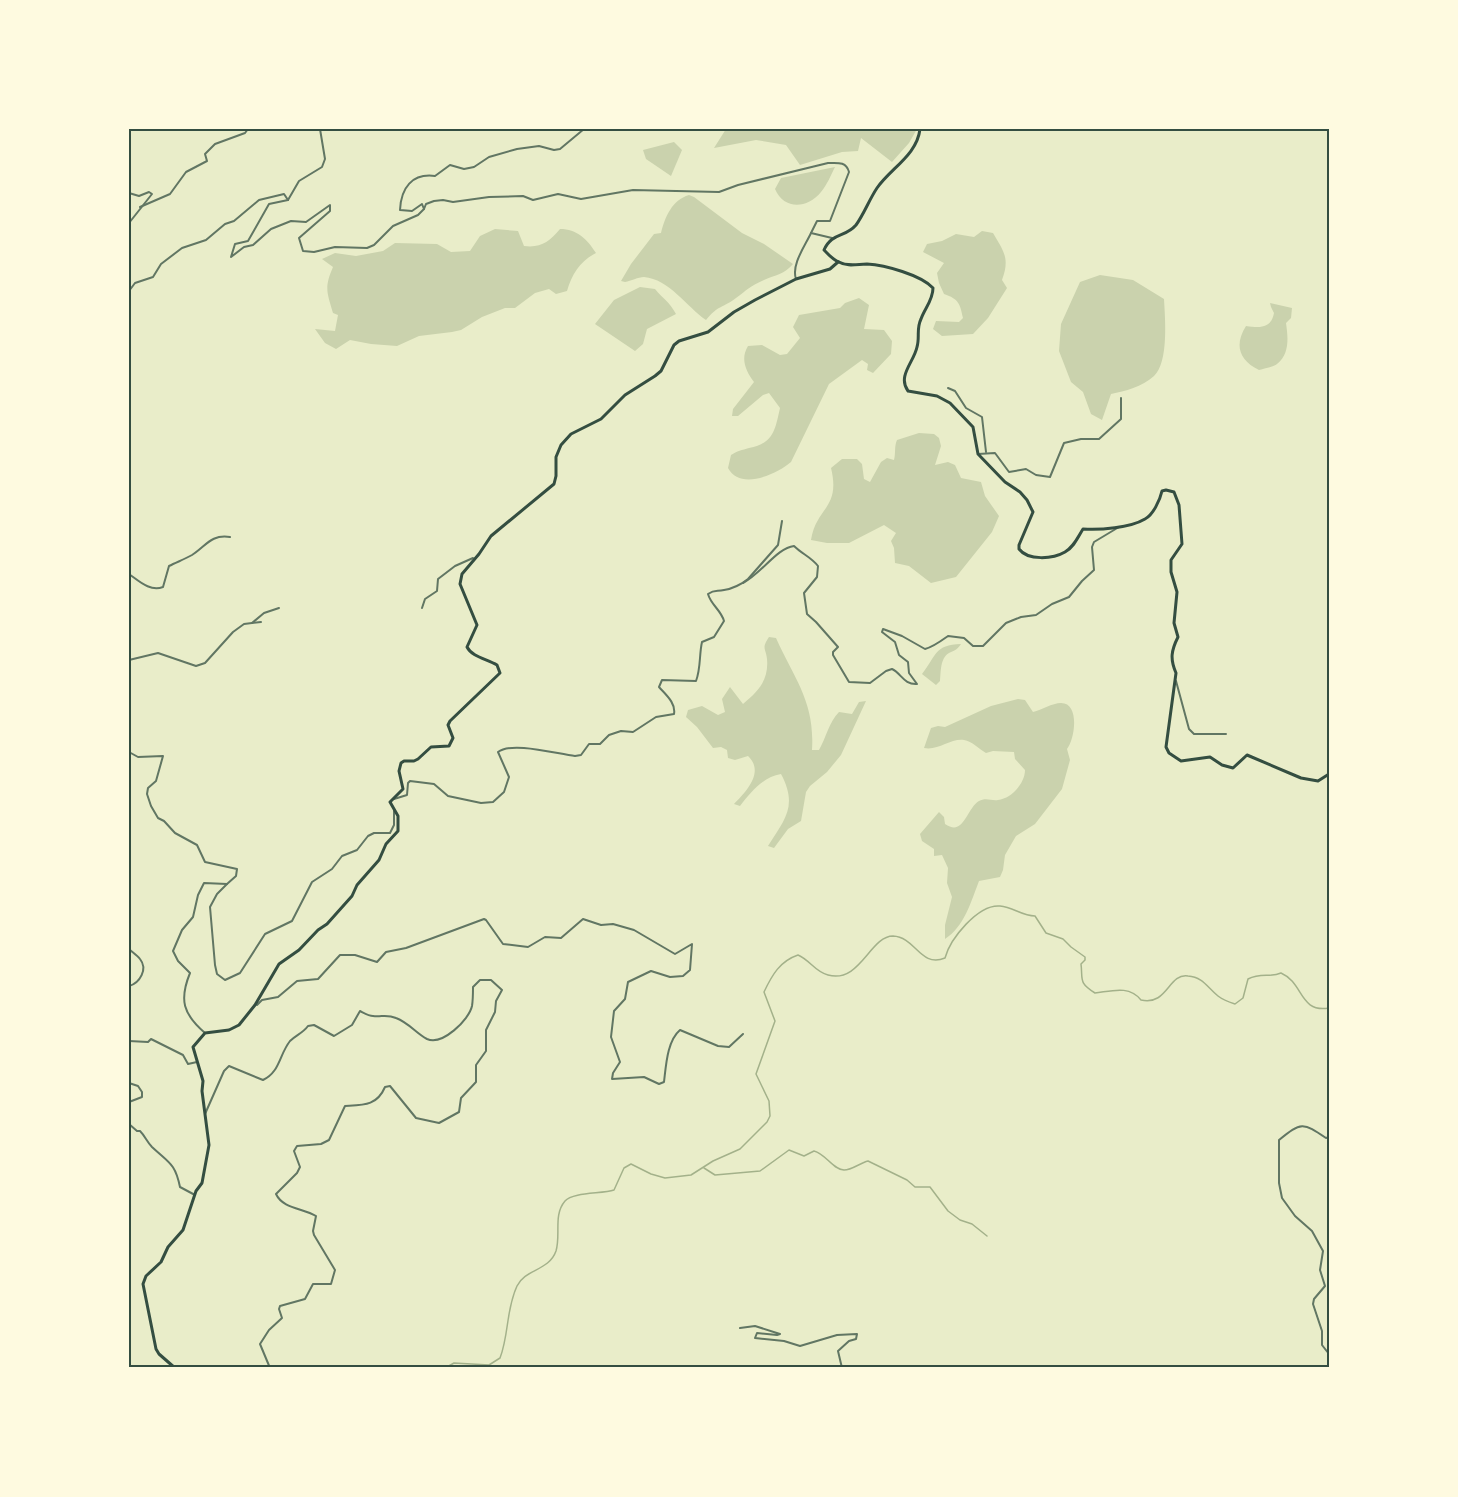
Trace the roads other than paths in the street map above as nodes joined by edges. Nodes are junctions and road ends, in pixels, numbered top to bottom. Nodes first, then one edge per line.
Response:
1 (321, 129) edge
2 (584, 129) edge
3 (920, 129) edge
4 (246, 130) edge
5 (129, 193) edge
6 (288, 200) junction
7 (140, 207) junction
8 (424, 209) junction
9 (129, 223) edge
10 (811, 233) junction
11 (832, 238) junction
12 (838, 262) junction
13 (796, 279) junction
14 (129, 291) edge
15 (948, 388) dead end
16 (1121, 398) dead end
17 (986, 452) junction
18 (978, 454) junction
19 (782, 520) dead end
20 (1122, 526) junction
21 (230, 537) dead end
22 (476, 557) junction
23 (129, 574) edge
24 (743, 583) junction
25 (279, 608) dead end
26 (422, 608) dead end
27 (261, 622) dead end
28 (252, 623) junction
29 (129, 660) edge
30 (1176, 681) junction
31 (1226, 734) dead end
32 (129, 752) edge
33 (1329, 774) edge
34 (392, 800) junction
35 (394, 811) junction
36 (227, 884) junction
37 (129, 949) edge
38 (129, 986) edge
39 (255, 1005) junction
40 (205, 1033) junction
41 (742, 1034) dead end
42 (129, 1041) edge
43 (196, 1062) junction
44 (129, 1083) edge
45 (129, 1102) edge
46 (205, 1114) junction
47 (129, 1124) edge
48 (1329, 1137) edge
49 (195, 1195) junction
50 (740, 1328) dead end
51 (1329, 1354) edge
52 (175, 1368) edge
53 (270, 1368) edge
54 (445, 1368) edge
55 (451, 1368) edge
56 (842, 1368) edge

1 - 6 street
2 - 8 street
3 - 11 main road
4 - 7 street
5 - 7 street
6 - 8 street
6 - 14 street
7 - 9 street
8 - 10 street
10 - 11 street
10 - 13 street
11 - 12 main road
12 - 13 main road
12 - 18 main road
13 - 22 main road
15 - 17 street
16 - 17 street
17 - 18 street
18 - 20 main road
19 - 24 street
20 - 24 street
20 - 30 main road
21 - 23 street
22 - 26 street
22 - 34 main road
24 - 34 street
25 - 28 street
27 - 28 street
28 - 29 street
30 - 31 street
30 - 33 main road
32 - 36 street
34 - 35 main road
35 - 36 street
35 - 39 main road
36 - 40 street
37 - 38 street
39 - 40 main road
39 - 41 street
40 - 43 main road
42 - 43 street
43 - 46 main road
44 - 45 street
46 - 49 main road
46 - 53 street
47 - 49 street
48 - 51 street
49 - 52 main road
50 - 56 street
54 - 55 street

